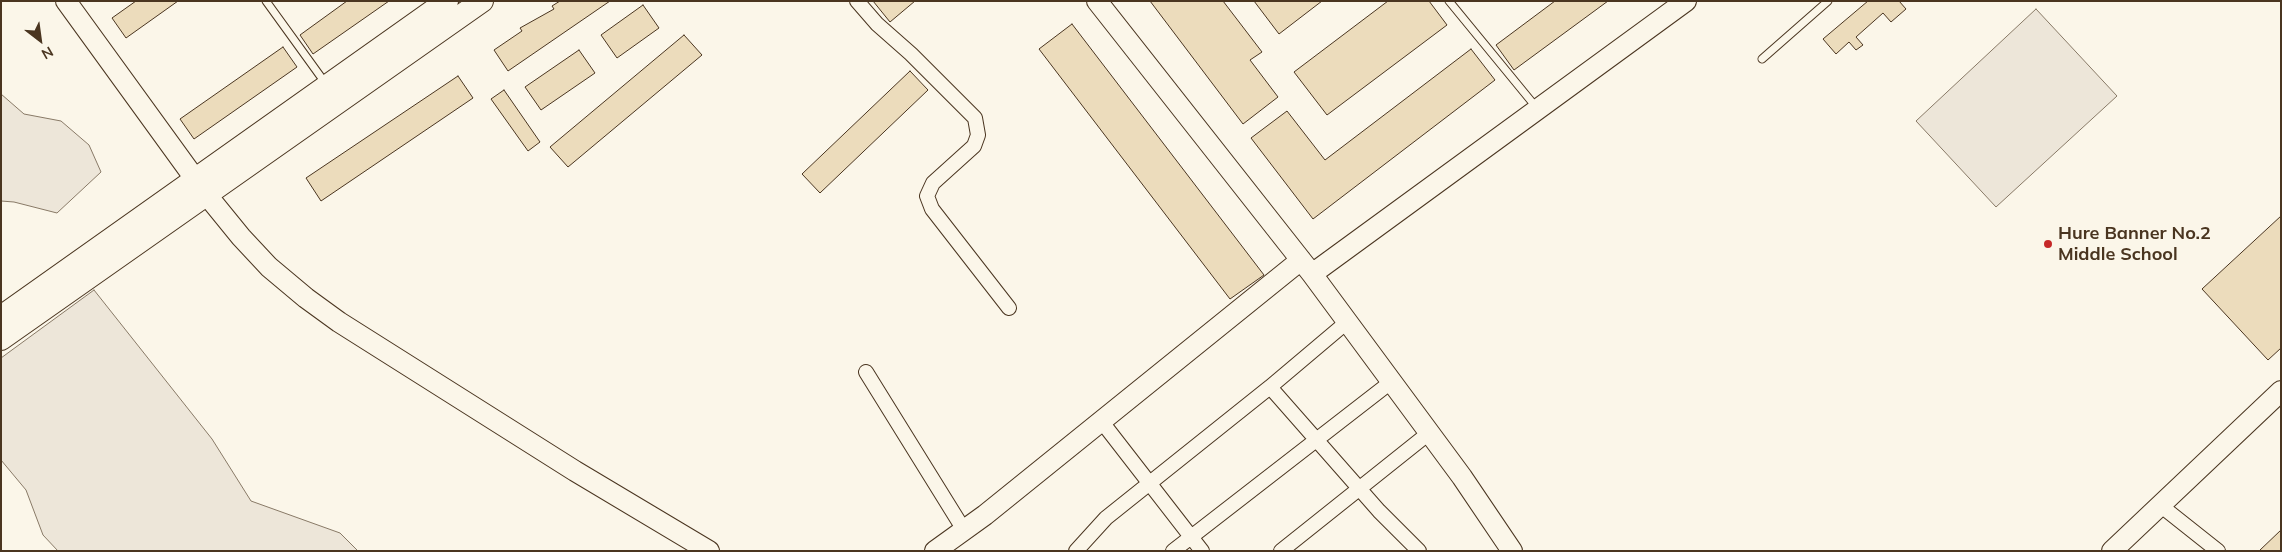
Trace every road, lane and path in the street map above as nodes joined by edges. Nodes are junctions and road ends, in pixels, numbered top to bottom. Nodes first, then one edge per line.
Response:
1 (66, 1) edge
2 (266, 1) edge
3 (446, 1) edge
4 (482, 1) edge
5 (857, 1) edge
6 (1097, 1) edge
7 (1449, 1) edge
8 (1686, 1) edge
9 (1828, 1) edge
10 (1762, 59) dead end
11 (328, 86) junction
12 (1538, 109) junction
13 (201, 187) junction
14 (1307, 267) junction
15 (1009, 308) dead end
16 (1, 317) edge
17 (1347, 322) junction
18 (1, 339) edge
19 (866, 372) dead end
20 (1391, 382) junction
21 (1270, 387) junction
22 (2281, 391) edge
23 (1102, 422) junction
24 (1429, 433) junction
25 (1316, 440) junction
26 (1150, 483) junction
27 (1360, 489) junction
28 (2160, 505) junction
29 (964, 530) junction
30 (1191, 537) junction
31 (709, 551) edge
32 (935, 551) edge
33 (1076, 551) edge
34 (1173, 551) edge
35 (1202, 551) edge
36 (1281, 551) edge
37 (1419, 551) edge
38 (1512, 551) edge
39 (2112, 551) edge
40 (2218, 551) edge

1 - 13 street
2 - 11 lane
3 - 11 main road
4 - 13 main road
5 - 15 street
6 - 14 street
7 - 12 lane
8 - 12 street
9 - 10 lane
11 - 13 main road
12 - 14 street
13 - 16 main road
13 - 18 main road
13 - 31 street
14 - 17 street
14 - 23 street
17 - 20 street
17 - 21 street
19 - 29 street
20 - 24 street
20 - 25 street
21 - 25 street
21 - 26 street
22 - 28 street
23 - 26 street
23 - 29 street
24 - 27 street
24 - 38 street
25 - 27 street
25 - 30 street
26 - 30 street
26 - 33 street
27 - 36 street
27 - 37 street
28 - 39 street
28 - 40 street
29 - 32 street
30 - 34 street
30 - 35 street

